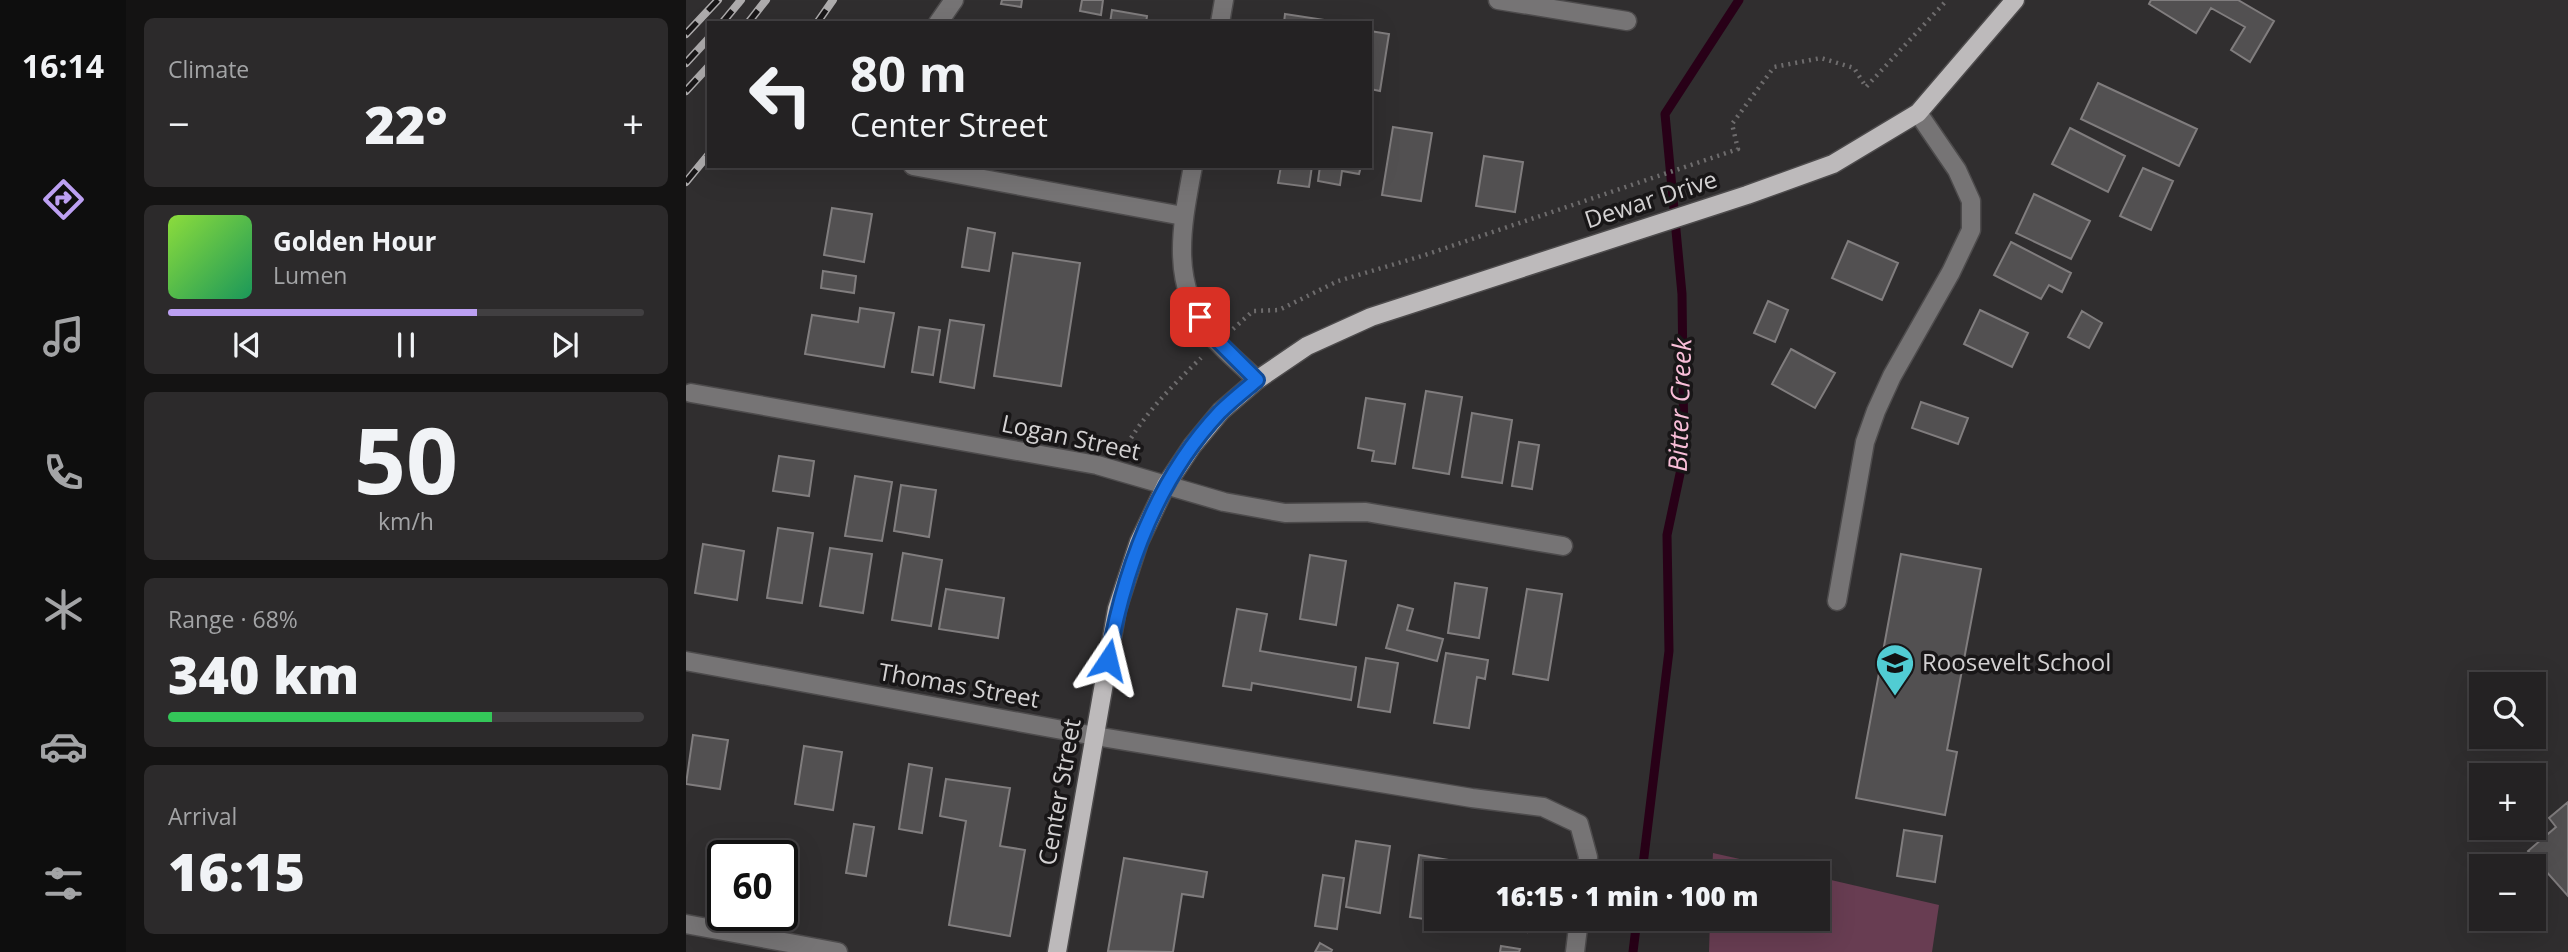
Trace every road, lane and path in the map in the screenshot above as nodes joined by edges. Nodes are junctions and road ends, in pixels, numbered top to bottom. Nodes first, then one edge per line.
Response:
1 (954, 0) edge
2 (1224, 0) edge
3 (1498, 0) edge
4 (1947, 0) edge
5 (2015, 0) edge
6 (939, 21) edge
7 (1220, 21) edge
8 (1627, 22) dead end
9 (1918, 113) junction
10 (924, 168) edge
11 (1193, 168) edge
12 (1183, 216) junction
13 (1422, 256) dead end
14 (1257, 380) junction
15 (691, 393) dead end
16 (1166, 485) junction
17 (1563, 546) dead end
18 (1838, 601) dead end
19 (686, 661) edge
20 (1095, 736) junction
21 (1587, 861) edge
22 (686, 924) edge
23 (1578, 931) edge
24 (838, 952) edge
25 (1057, 952) edge
26 (1575, 952) edge

1 - 6 street
2 - 7 street
3 - 8 street
4 - 13 path
5 - 9 main road, Dewar Drive
9 - 14 main road, Dewar Drive
9 - 18 street
10 - 12 street
11 - 12 street
12 - 14 street
14 - 16 main road, Center Street
15 - 16 street, Logan Street
16 - 17 street, Logan Street
16 - 20 main road, Center Street
19 - 20 street, Thomas Street
20 - 21 street, Thomas Street
20 - 25 main road, Center Street
22 - 24 street
23 - 26 street

